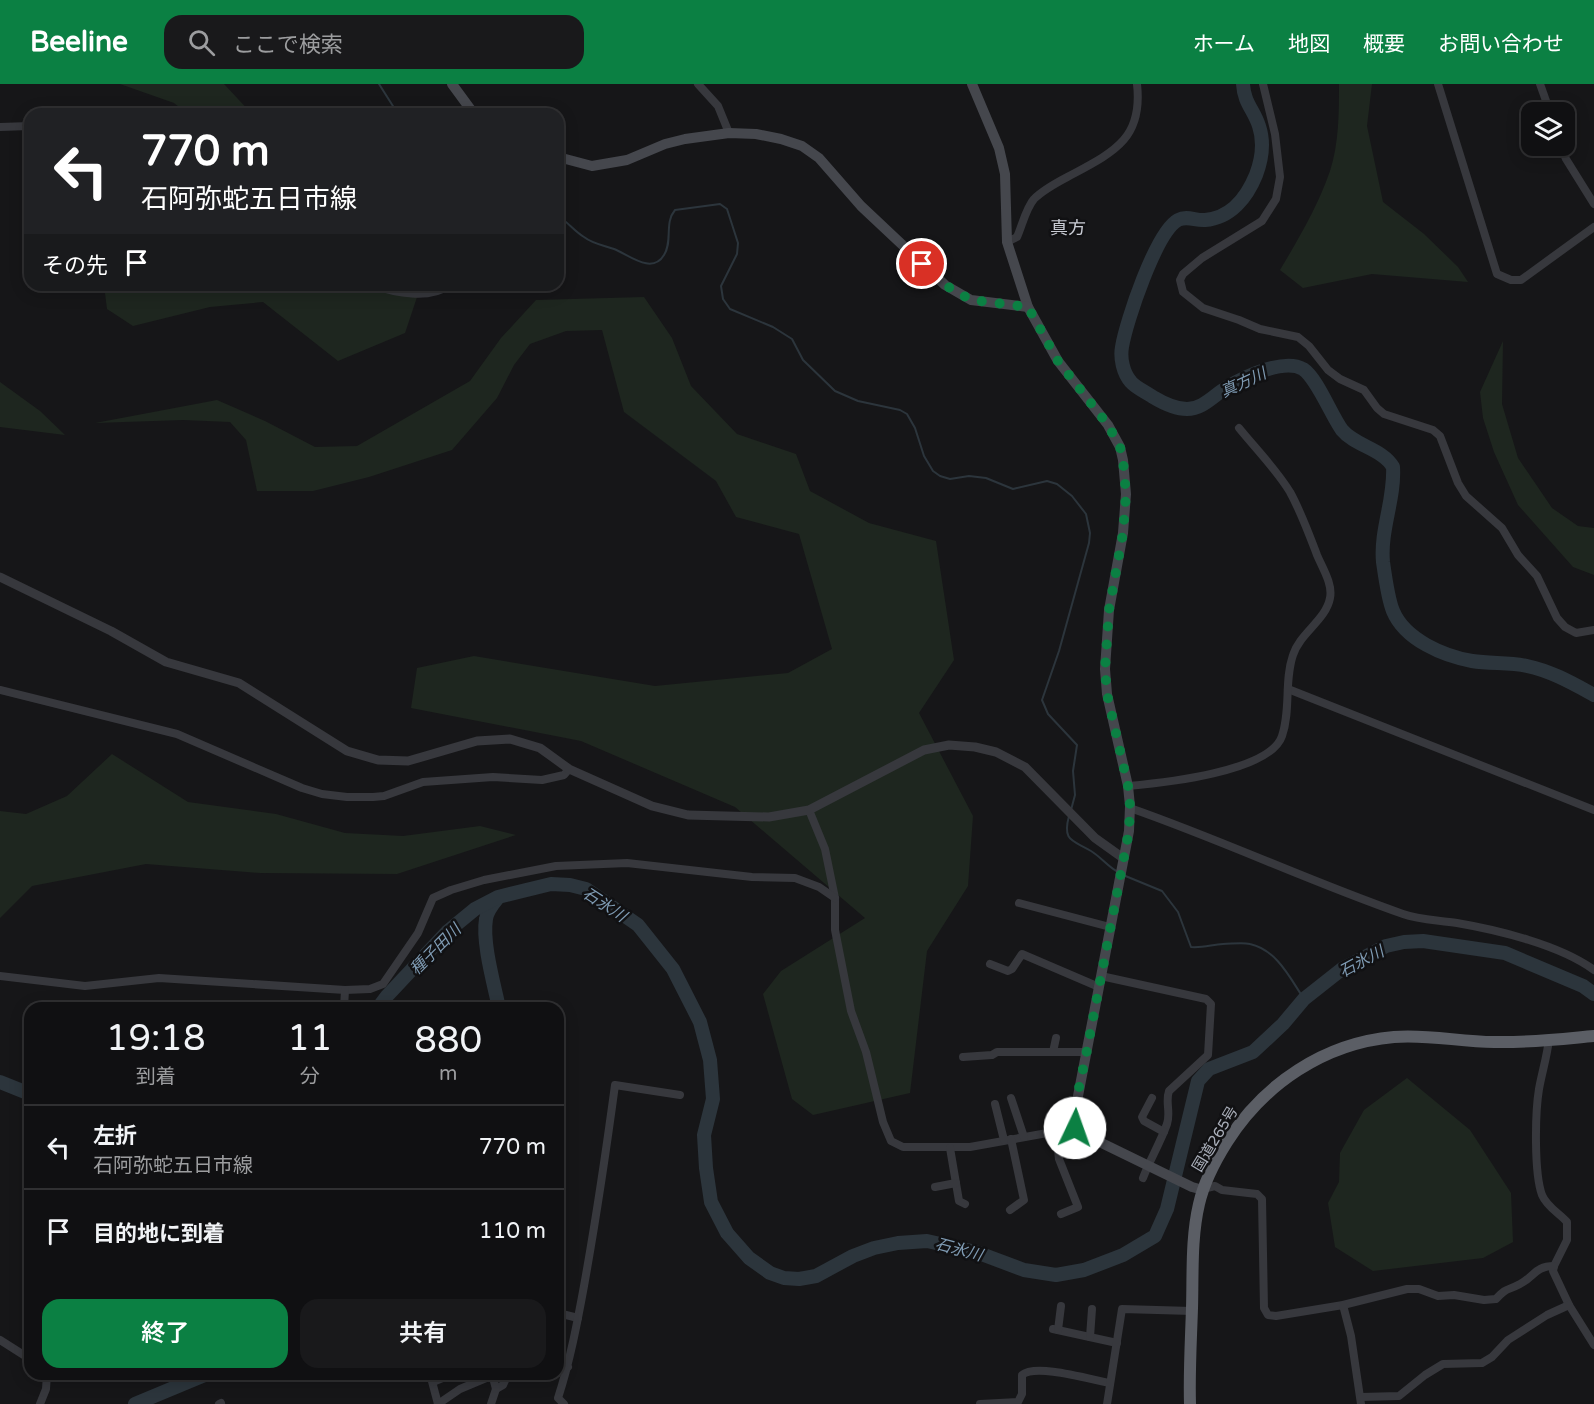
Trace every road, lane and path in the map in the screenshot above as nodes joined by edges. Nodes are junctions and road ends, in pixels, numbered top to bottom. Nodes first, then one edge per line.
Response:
1 (452, 84) edge
2 (698, 84) edge
3 (972, 84) edge
4 (1137, 84) edge
5 (1263, 84) edge
6 (1438, 84) edge
7 (1540, 84) edge
8 (1546, 102) edge
9 (469, 108) edge
10 (24, 126) edge
11 (0, 127) edge
12 (729, 133) junction
13 (1565, 156) edge
14 (564, 159) edge
15 (1594, 204) edge
16 (1594, 226) edge
17 (1006, 242) junction
18 (390, 291) edge
19 (432, 291) edge
20 (1028, 307) junction
21 (1239, 428) dead end
22 (0, 577) edge
23 (1594, 630) edge
24 (1288, 689) junction
25 (0, 690) edge
26 (569, 769) junction
27 (1128, 786) junction
28 (1130, 808) junction
29 (809, 810) junction
30 (1594, 810) edge
31 (1123, 858) junction
32 (835, 898) junction
33 (1019, 903) dead end
34 (1110, 927) junction
35 (990, 964) dead end
36 (1594, 970) edge
37 (0, 976) edge
38 (1100, 982) junction
39 (345, 990) junction
40 (344, 1002) edge
41 (1594, 1036) edge
42 (1056, 1038) dead end
43 (1549, 1039) junction
44 (1053, 1052) junction
45 (1087, 1052) junction
46 (963, 1058) dead end
47 (680, 1095) dead end
48 (1011, 1098) dead end
49 (1152, 1098) dead end
50 (995, 1104) dead end
51 (1075, 1128) junction
52 (1056, 1132) junction
53 (1164, 1132) junction
54 (1024, 1137) junction
55 (1007, 1140) junction
56 (950, 1148) junction
57 (1150, 1166) junction
58 (1143, 1178) dead end
59 (956, 1184) junction
60 (935, 1186) dead end
61 (1197, 1188) junction
62 (965, 1204) dead end
63 (1010, 1210) dead end
64 (1061, 1214) dead end
65 (1554, 1266) junction
66 (1343, 1305) junction
67 (1569, 1305) junction
68 (1061, 1306) dead end
69 (1092, 1309) dead end
70 (1192, 1311) junction
71 (564, 1314) edge
72 (578, 1318) junction
73 (1090, 1337) junction
74 (0, 1340) edge
75 (1117, 1343) junction
76 (1594, 1345) edge
77 (24, 1355) edge
78 (564, 1363) edge
79 (568, 1367) junction
80 (564, 1379) edge
81 (46, 1380) edge
82 (432, 1380) edge
83 (480, 1380) edge
84 (493, 1380) edge
85 (505, 1380) edge
86 (564, 1380) edge
87 (1110, 1383) junction
88 (496, 1389) junction
89 (1361, 1401) edge
90 (40, 1402) edge
91 (438, 1404) edge
92 (491, 1404) edge
93 (564, 1404) edge
94 (980, 1404) edge
95 (1107, 1404) edge
96 (1190, 1404) edge

1 - 9 main road
2 - 12 street
3 - 17 main road
4 - 17 street
5 - 23 street
6 - 16 street
7 - 8 street
10 - 11 street
12 - 14 main road
12 - 20 main road
13 - 15 street
17 - 20 main road
18 - 19 street
20 - 27 main road
21 - 24 street
22 - 26 street
24 - 27 street
24 - 30 street
25 - 26 street
26 - 29 street
27 - 28 main road
28 - 31 main road
28 - 36 street
29 - 31 street
29 - 32 street
31 - 34 main road
32 - 39 street
32 - 56 street
33 - 34 street
34 - 38 main road
35 - 38 street
37 - 39 street
38 - 45 main road
38 - 53 street
39 - 40 street
41 - 43 highway, 国道265号
42 - 44 street
43 - 61 highway, 国道265号
43 - 65 street
44 - 45 street
44 - 46 street
45 - 51 main road
47 - 72 street
48 - 54 street
49 - 53 street
50 - 55 street
51 - 52 street
51 - 57 main road
52 - 54 street
52 - 64 street
53 - 57 street
54 - 55 street
55 - 56 street
55 - 63 street
56 - 59 street
57 - 58 street
57 - 61 main road
59 - 60 street
59 - 62 street
61 - 66 street
61 - 70 highway, 国道265号
65 - 66 street
65 - 67 street
66 - 89 street
67 - 76 street
67 - 89 street
68 - 73 street
69 - 73 street
70 - 75 street
70 - 96 highway, 国道265号
71 - 72 street
72 - 79 street
73 - 75 street
74 - 77 street
75 - 87 street
78 - 79 street
79 - 80 street
81 - 90 street
82 - 91 street
83 - 91 street
84 - 88 street
85 - 88 street
86 - 93 street
87 - 94 street
87 - 95 street
88 - 92 street

